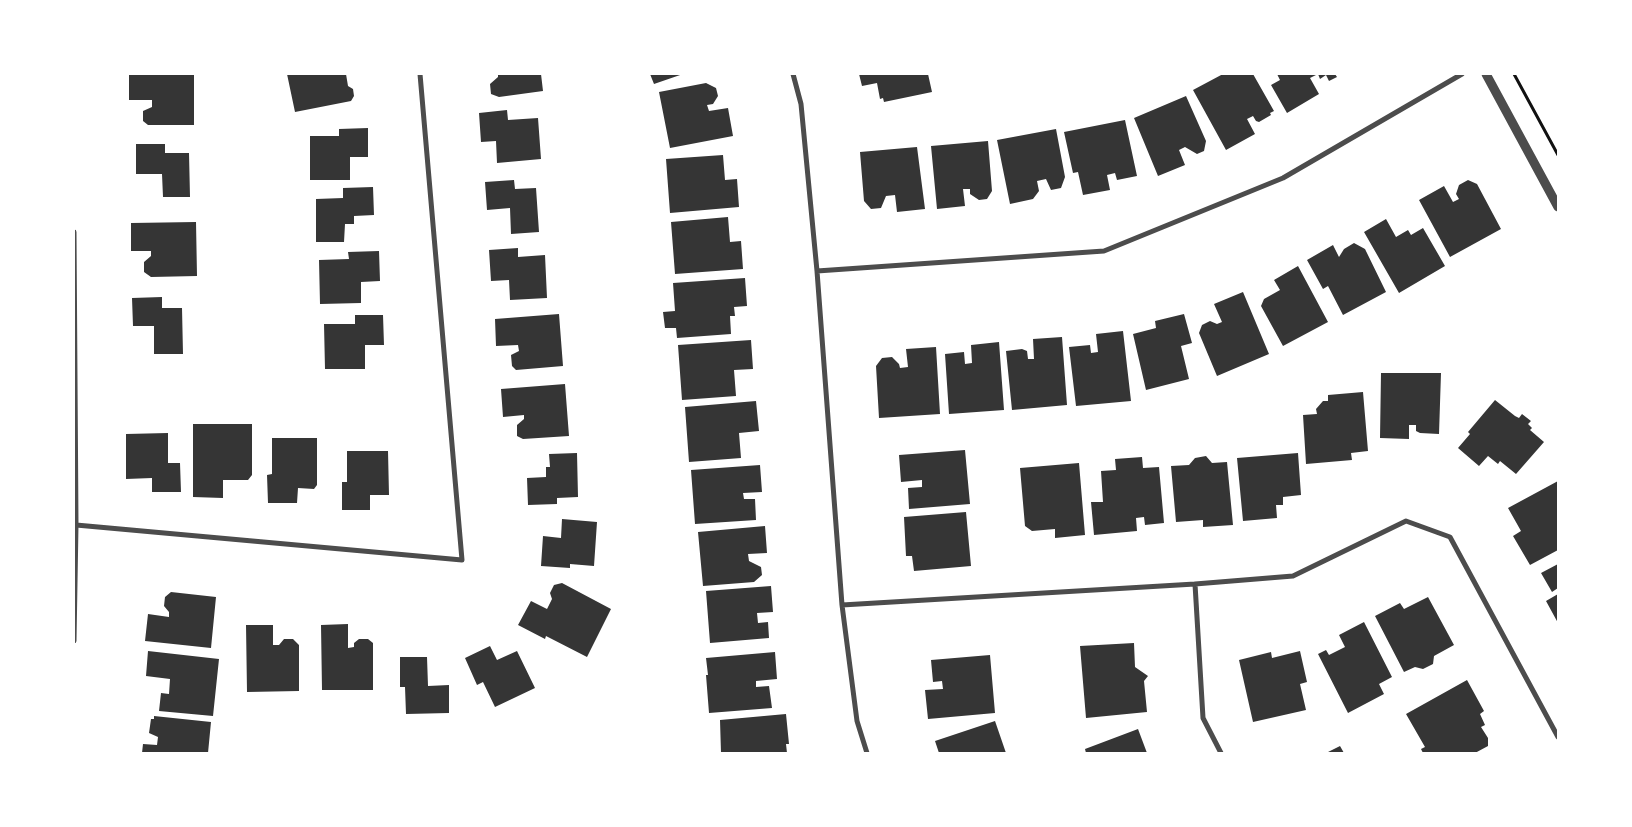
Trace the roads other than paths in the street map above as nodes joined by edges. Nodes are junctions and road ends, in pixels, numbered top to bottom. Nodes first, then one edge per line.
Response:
1 (420, 74) edge
2 (793, 74) edge
3 (1462, 74) edge
4 (1486, 74) edge
5 (1558, 207) edge
6 (74, 232) edge
7 (817, 271) junction
8 (76, 524) junction
9 (1195, 584) junction
10 (842, 605) junction
11 (74, 641) edge
12 (1558, 737) edge
13 (867, 753) edge
14 (1221, 753) edge

1 - 8 street
2 - 7 street
3 - 7 street
4 - 5 street
6 - 8 street
7 - 10 street
8 - 11 street
9 - 10 street
9 - 12 street
9 - 14 street
10 - 13 street

